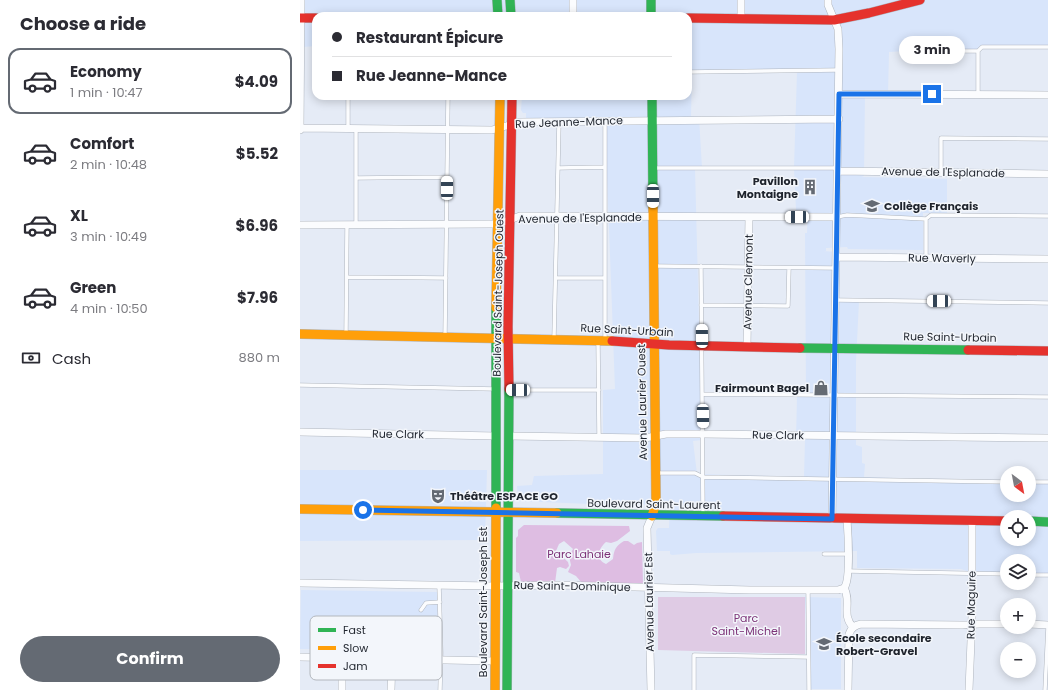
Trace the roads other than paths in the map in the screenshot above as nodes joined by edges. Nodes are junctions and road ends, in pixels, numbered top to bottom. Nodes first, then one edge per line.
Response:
1 (301, 0) edge
2 (496, 0) edge
3 (510, 0) edge
4 (573, 0) edge
5 (651, 0) edge
6 (741, 0) edge
7 (828, 0) edge
8 (920, 0) edge
9 (498, 12) edge
10 (511, 12) edge
11 (573, 12) edge
12 (651, 12) edge
13 (301, 18) edge
14 (312, 18) edge
15 (692, 18) edge
16 (740, 19) junction
17 (834, 20) junction
18 (1048, 47) edge
19 (937, 50) dead end
20 (978, 51) junction
21 (839, 70) junction
22 (692, 72) edge
23 (839, 94) junction
24 (978, 94) junction
25 (1048, 95) edge
26 (348, 100) edge
27 (448, 100) edge
28 (500, 100) edge
29 (512, 100) edge
30 (652, 100) edge
31 (839, 119) junction
32 (652, 120) junction
33 (605, 121) junction
34 (559, 122) junction
35 (512, 124) junction
36 (500, 127) junction
37 (352, 128) junction
38 (300, 129) edge
39 (448, 129) junction
40 (1048, 139) edge
41 (605, 167) junction
42 (558, 168) junction
43 (652, 168) junction
44 (838, 170) junction
45 (941, 171) junction
46 (1048, 174) edge
47 (447, 177) junction
48 (356, 178) junction
49 (557, 216) junction
50 (1048, 216) edge
51 (604, 217) junction
52 (653, 217) junction
53 (749, 217) junction
54 (837, 217) junction
55 (926, 218) junction
56 (510, 220) junction
57 (347, 224) junction
58 (356, 224) junction
59 (499, 224) junction
60 (300, 225) edge
61 (447, 225) junction
62 (836, 257) junction
63 (926, 257) junction
64 (1048, 259) edge
65 (653, 266) junction
66 (701, 266) junction
67 (748, 267) junction
68 (789, 268) junction
69 (836, 268) junction
70 (347, 277) junction
71 (446, 278) junction
72 (556, 278) junction
73 (605, 278) junction
74 (836, 300) junction
75 (1048, 302) edge
76 (701, 305) junction
77 (748, 306) junction
78 (300, 334) edge
79 (346, 335) junction
80 (445, 337) junction
81 (496, 338) junction
82 (508, 338) junction
83 (554, 339) junction
84 (602, 340) junction
85 (654, 343) junction
86 (702, 346) junction
87 (747, 347) junction
88 (835, 348) junction
89 (1048, 351) edge
90 (300, 385) edge
91 (497, 389) junction
92 (509, 390) junction
93 (599, 390) junction
94 (702, 394) junction
95 (834, 395) junction
96 (1048, 397) edge
97 (300, 432) edge
98 (703, 434) junction
99 (496, 436) junction
100 (509, 436) junction
101 (656, 436) junction
102 (833, 436) junction
103 (599, 437) junction
104 (1048, 438) edge
105 (655, 473) junction
106 (703, 478) junction
107 (832, 480) junction
108 (1000, 482) edge
109 (1036, 482) edge
110 (1048, 482) edge
111 (300, 509) edge
112 (495, 513) junction
113 (508, 513) junction
114 (652, 516) junction
115 (703, 516) junction
116 (832, 519) junction
117 (847, 519) junction
118 (972, 521) junction
119 (1000, 521) edge
120 (1036, 522) edge
121 (1048, 522) edge
122 (824, 554) dead end
123 (848, 554) junction
124 (848, 571) junction
125 (972, 573) junction
126 (1000, 574) edge
127 (1036, 575) edge
128 (1048, 575) edge
129 (300, 583) edge
130 (439, 585) junction
131 (495, 586) junction
132 (507, 586) junction
133 (648, 587) junction
134 (844, 588) junction
135 (808, 590) junction
136 (440, 602) junction
137 (421, 610) dead end
138 (440, 616) edge
139 (1000, 624) edge
140 (971, 625) junction
141 (1036, 625) edge
142 (1048, 626) edge
143 (853, 627) junction
144 (300, 657) edge
145 (310, 657) edge
146 (808, 657) junction
147 (442, 660) edge
148 (495, 661) junction
149 (1047, 665) edge
150 (391, 680) edge
151 (391, 690) edge
152 (495, 690) edge
153 (507, 690) edge
154 (651, 690) edge
155 (694, 690) edge
156 (809, 690) edge
157 (848, 690) edge
158 (969, 690) edge
159 (1045, 690) edge

1 - 13 street
2 - 9 main road
3 - 10 main road
4 - 11 street
5 - 12 main road
6 - 16 street
7 - 17 street
8 - 17 main road
13 - 14 main road
13 - 38 street
15 - 16 main road
16 - 17 main road
17 - 21 street
18 - 20 lane
19 - 20 lane
20 - 24 lane
21 - 22 lane
21 - 23 street
23 - 24 street
23 - 31 street
24 - 25 street
26 - 37 lane
27 - 39 lane
28 - 36 main road, Boulevard Saint-Joseph Ouest
29 - 35 main road, Boulevard Saint-Joseph Ouest
30 - 32 main road, Avenue Laurier Ouest
31 - 32 street, Rue Jeanne-Mance
31 - 44 street
32 - 33 street, Rue Jeanne-Mance
32 - 43 main road, Avenue Laurier Ouest
33 - 34 street, Rue Jeanne-Mance
33 - 41 lane
34 - 35 street, Rue Jeanne-Mance
34 - 42 lane
35 - 36 street, Rue Jeanne-Mance
35 - 56 main road, Boulevard Saint-Joseph Ouest
36 - 39 street, Rue Jeanne-Mance
36 - 59 main road, Boulevard Saint-Joseph Ouest
37 - 38 street, Rue Jeanne-Mance
37 - 39 street, Rue Jeanne-Mance
37 - 48 lane
39 - 47 lane
40 - 45 lane
41 - 42 lane
41 - 51 lane
42 - 49 lane
43 - 44 lane
43 - 52 main road, Avenue Laurier Ouest
44 - 45 street, Avenue de l'Esplanade
44 - 54 street
45 - 46 street, Avenue de l'Esplanade
47 - 48 lane
47 - 61 lane
48 - 58 lane
49 - 51 street, Avenue de l'Esplanade
49 - 56 street, Avenue de l'Esplanade
49 - 72 lane
50 - 55 lane
51 - 52 street, Avenue de l'Esplanade
51 - 73 lane
52 - 53 street, Avenue de l'Esplanade
52 - 65 main road, Avenue Laurier Ouest
53 - 54 street, Avenue de l'Esplanade
53 - 67 street, Avenue Clermont
54 - 55 lane
54 - 62 street
55 - 63 lane
56 - 59 street, Avenue de l'Esplanade
56 - 82 main road, Boulevard Saint-Joseph Ouest
57 - 58 street, Avenue de l'Esplanade
57 - 60 street, Avenue de l'Esplanade
57 - 70 lane
58 - 61 street, Avenue de l'Esplanade
59 - 61 street, Avenue de l'Esplanade
59 - 81 main road, Boulevard Saint-Joseph Ouest
61 - 71 lane
62 - 63 street, Rue Waverly
62 - 69 street
63 - 64 street, Rue Waverly
65 - 66 lane
65 - 85 main road, Avenue Laurier Ouest
66 - 67 lane
66 - 76 lane
67 - 68 lane
67 - 77 street, Avenue Clermont
68 - 69 lane
68 - 77 lane
69 - 74 street
70 - 71 lane
70 - 79 lane
71 - 80 lane
72 - 73 lane
72 - 83 lane
73 - 84 lane
74 - 75 lane
74 - 88 street
76 - 77 lane
76 - 86 lane
77 - 87 street, Avenue Clermont
78 - 79 main road, Rue Saint-Urbain
79 - 80 main road, Rue Saint-Urbain
80 - 81 main road, Rue Saint-Urbain
81 - 82 main road, Rue Saint-Urbain
81 - 91 main road, Boulevard Saint-Joseph Ouest
82 - 83 main road, Rue Saint-Urbain
82 - 92 main road, Boulevard Saint-Joseph Ouest
83 - 84 main road, Rue Saint-Urbain
84 - 85 main road, Rue Saint-Urbain
84 - 93 lane
85 - 86 main road, Rue Saint-Urbain
85 - 101 main road, Avenue Laurier Ouest
86 - 87 main road, Rue Saint-Urbain
86 - 94 lane
87 - 88 main road, Rue Saint-Urbain
88 - 89 main road, Rue Saint-Urbain
88 - 95 street
90 - 91 lane
91 - 99 main road, Boulevard Saint-Joseph Ouest
92 - 93 lane
92 - 100 main road, Boulevard Saint-Joseph Ouest
93 - 103 lane
94 - 95 lane
94 - 98 lane
95 - 96 lane
95 - 102 street
97 - 99 street, Rue Clark
98 - 101 street, Rue Clark
98 - 102 street, Rue Clark
98 - 106 lane
99 - 112 main road, Boulevard Saint-Joseph Ouest
100 - 103 street, Rue Clark
100 - 113 main road, Boulevard Saint-Joseph Ouest
101 - 103 street, Rue Clark
101 - 105 main road, Avenue Laurier Ouest
102 - 104 street, Rue Clark
102 - 107 street
105 - 106 lane
105 - 114 main road, Avenue Laurier Ouest
106 - 107 lane
106 - 115 lane
107 - 108 lane
107 - 116 street
109 - 110 lane
111 - 112 main road, Boulevard Saint-Laurent
112 - 113 main road, Boulevard Saint-Laurent
112 - 131 main road, Boulevard Saint-Joseph Est
113 - 114 main road, Boulevard Saint-Laurent
113 - 132 main road
114 - 115 main road, Boulevard Saint-Laurent
114 - 133 street, Avenue Laurier Est
115 - 116 main road, Boulevard Saint-Laurent
116 - 117 main road, Boulevard Saint-Laurent
117 - 118 main road, Boulevard Saint-Laurent
117 - 123 street
118 - 119 main road, Boulevard Saint-Laurent
118 - 125 street, Rue Maguire
120 - 121 main road
122 - 123 lane
123 - 124 street
124 - 125 lane
124 - 134 street
125 - 126 lane
125 - 140 street, Rue Maguire
127 - 128 lane
129 - 130 street, Rue Saint-Dominique
130 - 131 street, Rue Saint-Dominique
130 - 136 lane
131 - 132 street, Rue Saint-Dominique
131 - 148 main road, Boulevard Saint-Joseph Est
132 - 133 street, Rue Saint-Dominique
132 - 153 main road
133 - 135 street, Rue Saint-Dominique
133 - 154 street, Avenue Laurier Est
134 - 135 street, Rue Saint-Dominique
134 - 143 street
135 - 146 lane
136 - 137 lane
136 - 138 lane
139 - 140 street
140 - 143 street
140 - 158 street, Rue Maguire
141 - 142 street
142 - 149 lane
143 - 157 street
144 - 145 street
146 - 155 lane
146 - 156 lane
147 - 148 street
148 - 152 main road, Boulevard Saint-Joseph Est
149 - 159 lane
150 - 151 street

